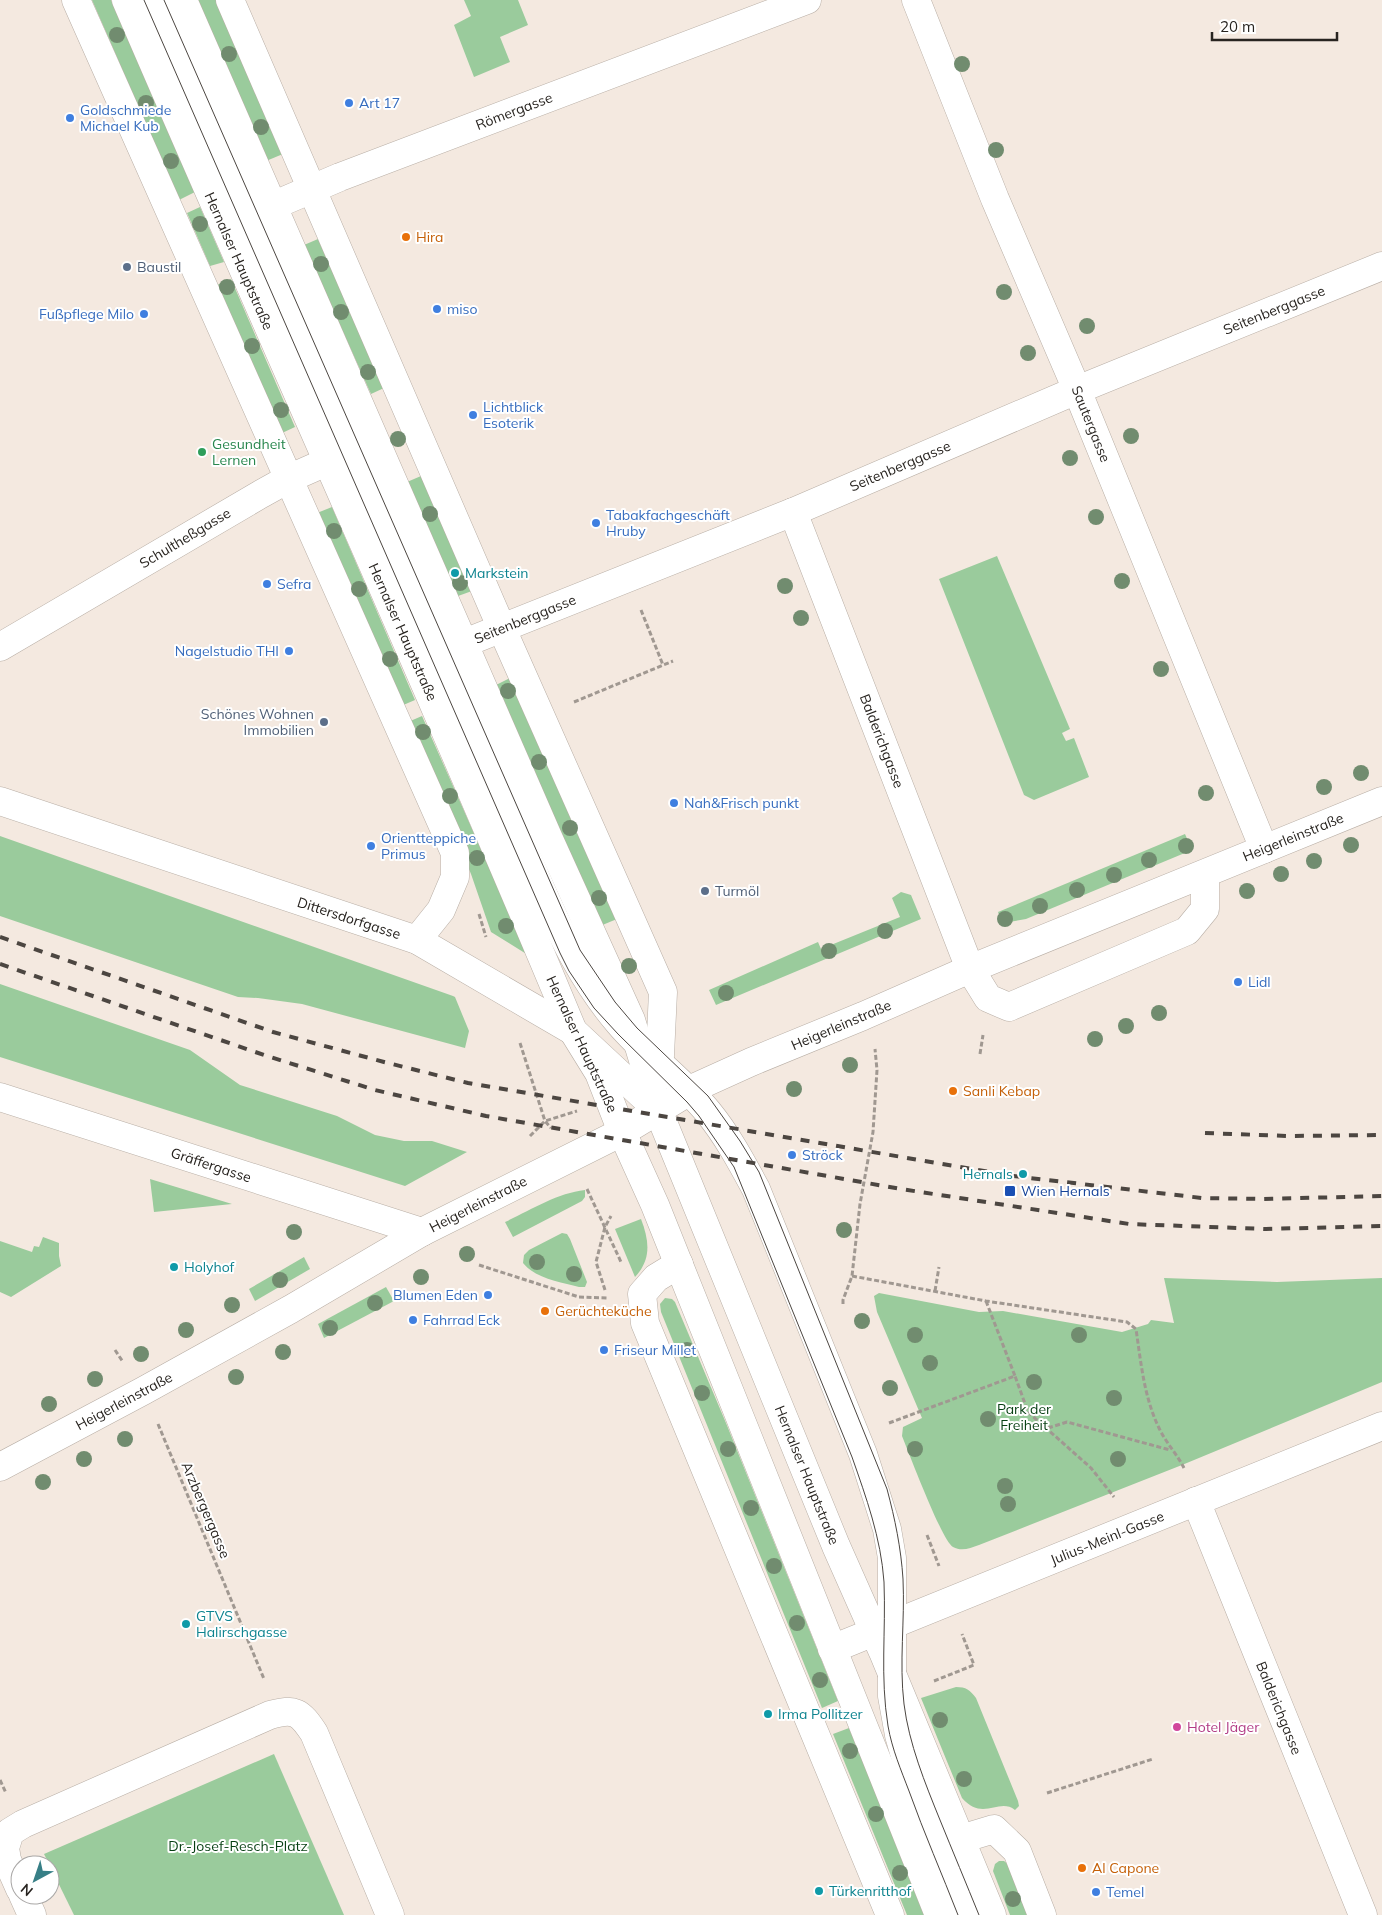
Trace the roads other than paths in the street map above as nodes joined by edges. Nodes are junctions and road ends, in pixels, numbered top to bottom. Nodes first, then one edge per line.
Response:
1 (76, 0) edge
2 (126, 0) edge
3 (154, 0) edge
4 (183, 0) edge
5 (230, 0) edge
6 (807, 0) edge
7 (916, 0) edge
8 (312, 188) junction
9 (260, 211) junction
10 (224, 227) junction
11 (1382, 266) edge
12 (1077, 390) junction
13 (351, 451) junction
14 (288, 479) junction
15 (793, 512) junction
16 (502, 629) junction
17 (464, 644) junction
18 (0, 647) edge
19 (427, 657) junction
20 (1382, 800) edge
21 (0, 801) edge
22 (1264, 849) junction
23 (1205, 874) junction
24 (417, 940) junction
25 (970, 969) junction
26 (573, 1031) junction
27 (637, 1043) junction
28 (660, 1064) junction
29 (689, 1092) junction
30 (0, 1097) edge
31 (658, 1110) junction
32 (622, 1132) junction
33 (422, 1232) junction
34 (679, 1264) junction
35 (1382, 1426) edge
36 (0, 1467) edge
37 (1196, 1501) junction
38 (883, 1628) junction
39 (832, 1649) junction
40 (892, 1674) junction
41 (961, 1839) junction
42 (10, 1867) edge
43 (390, 1915) edge
44 (890, 1915) edge
45 (940, 1915) edge
46 (967, 1915) edge
47 (992, 1915) edge
48 (1042, 1915) edge
49 (1362, 1915) edge

1 - 14 street
2 - 10 street, Hernalser Hauptstraße
3 - 9 street, Hernalser Hauptstraße
4 - 9 street, Hernalser Hauptstraße
5 - 8 street, Hernalser Hauptstraße
6 - 8 street, Römergasse
7 - 12 street, Sautergasse
8 - 9 street, Römergasse
8 - 16 street, Hernalser Hauptstraße
9 - 10 street, Römergasse
9 - 13 street, Hernalser Hauptstraße
10 - 13 street, Hernalser Hauptstraße
11 - 12 street, Seitenberggasse
12 - 15 street, Seitenberggasse
12 - 22 street, Sautergasse
13 - 14 street, Schultheßgasse
13 - 17 street, Hernalser Hauptstraße
13 - 19 street, Hernalser Hauptstraße
14 - 18 street, Schultheßgasse
14 - 24 street
15 - 16 street, Seitenberggasse
15 - 25 street, Balderichgasse
16 - 17 street, Seitenberggasse
16 - 28 street, Hernalser Hauptstraße
17 - 19 street, Seitenberggasse
17 - 27 street, Hernalser Hauptstraße
19 - 26 street, Hernalser Hauptstraße
19 - 27 street, Hernalser Hauptstraße
20 - 22 street, Heigerleinstraße
21 - 24 street, Dittersdorfgasse
22 - 23 street, Heigerleinstraße
23 - 25 street, Heigerleinstraße
23 - 25 street
24 - 26 street, Dittersdorfgasse
25 - 29 street, Heigerleinstraße
26 - 31 street, Dittersdorfgasse
26 - 32 street, Hernalser Hauptstraße
27 - 28 street, Hernalser Hauptstraße
27 - 31 street, Hernalser Hauptstraße
28 - 29 street, Hernalser Hauptstraße
28 - 31 street, Hernalser Hauptstraße
29 - 31 street, Heigerleinstraße
29 - 38 street, Hernalser Hauptstraße
30 - 33 street, Gräffergasse
31 - 32 street, Heigerleinstraße
31 - 38 street, Hernalser Hauptstraße
32 - 33 street, Heigerleinstraße
32 - 34 street, Hernalser Hauptstraße
33 - 36 street, Heigerleinstraße
34 - 39 street, Hernalser Hauptstraße
34 - 44 street
35 - 37 street, Julius-Meinl-Gasse
37 - 38 street, Julius-Meinl-Gasse
37 - 49 street, Balderichgasse
38 - 39 street, Julius-Meinl-Gasse
38 - 40 street, Hernalser Hauptstraße
39 - 45 street, Hernalser Hauptstraße
40 - 41 street, Hernalser Hauptstraße
40 - 46 street
41 - 47 street, Hernalser Hauptstraße
41 - 48 street
42 - 43 street

